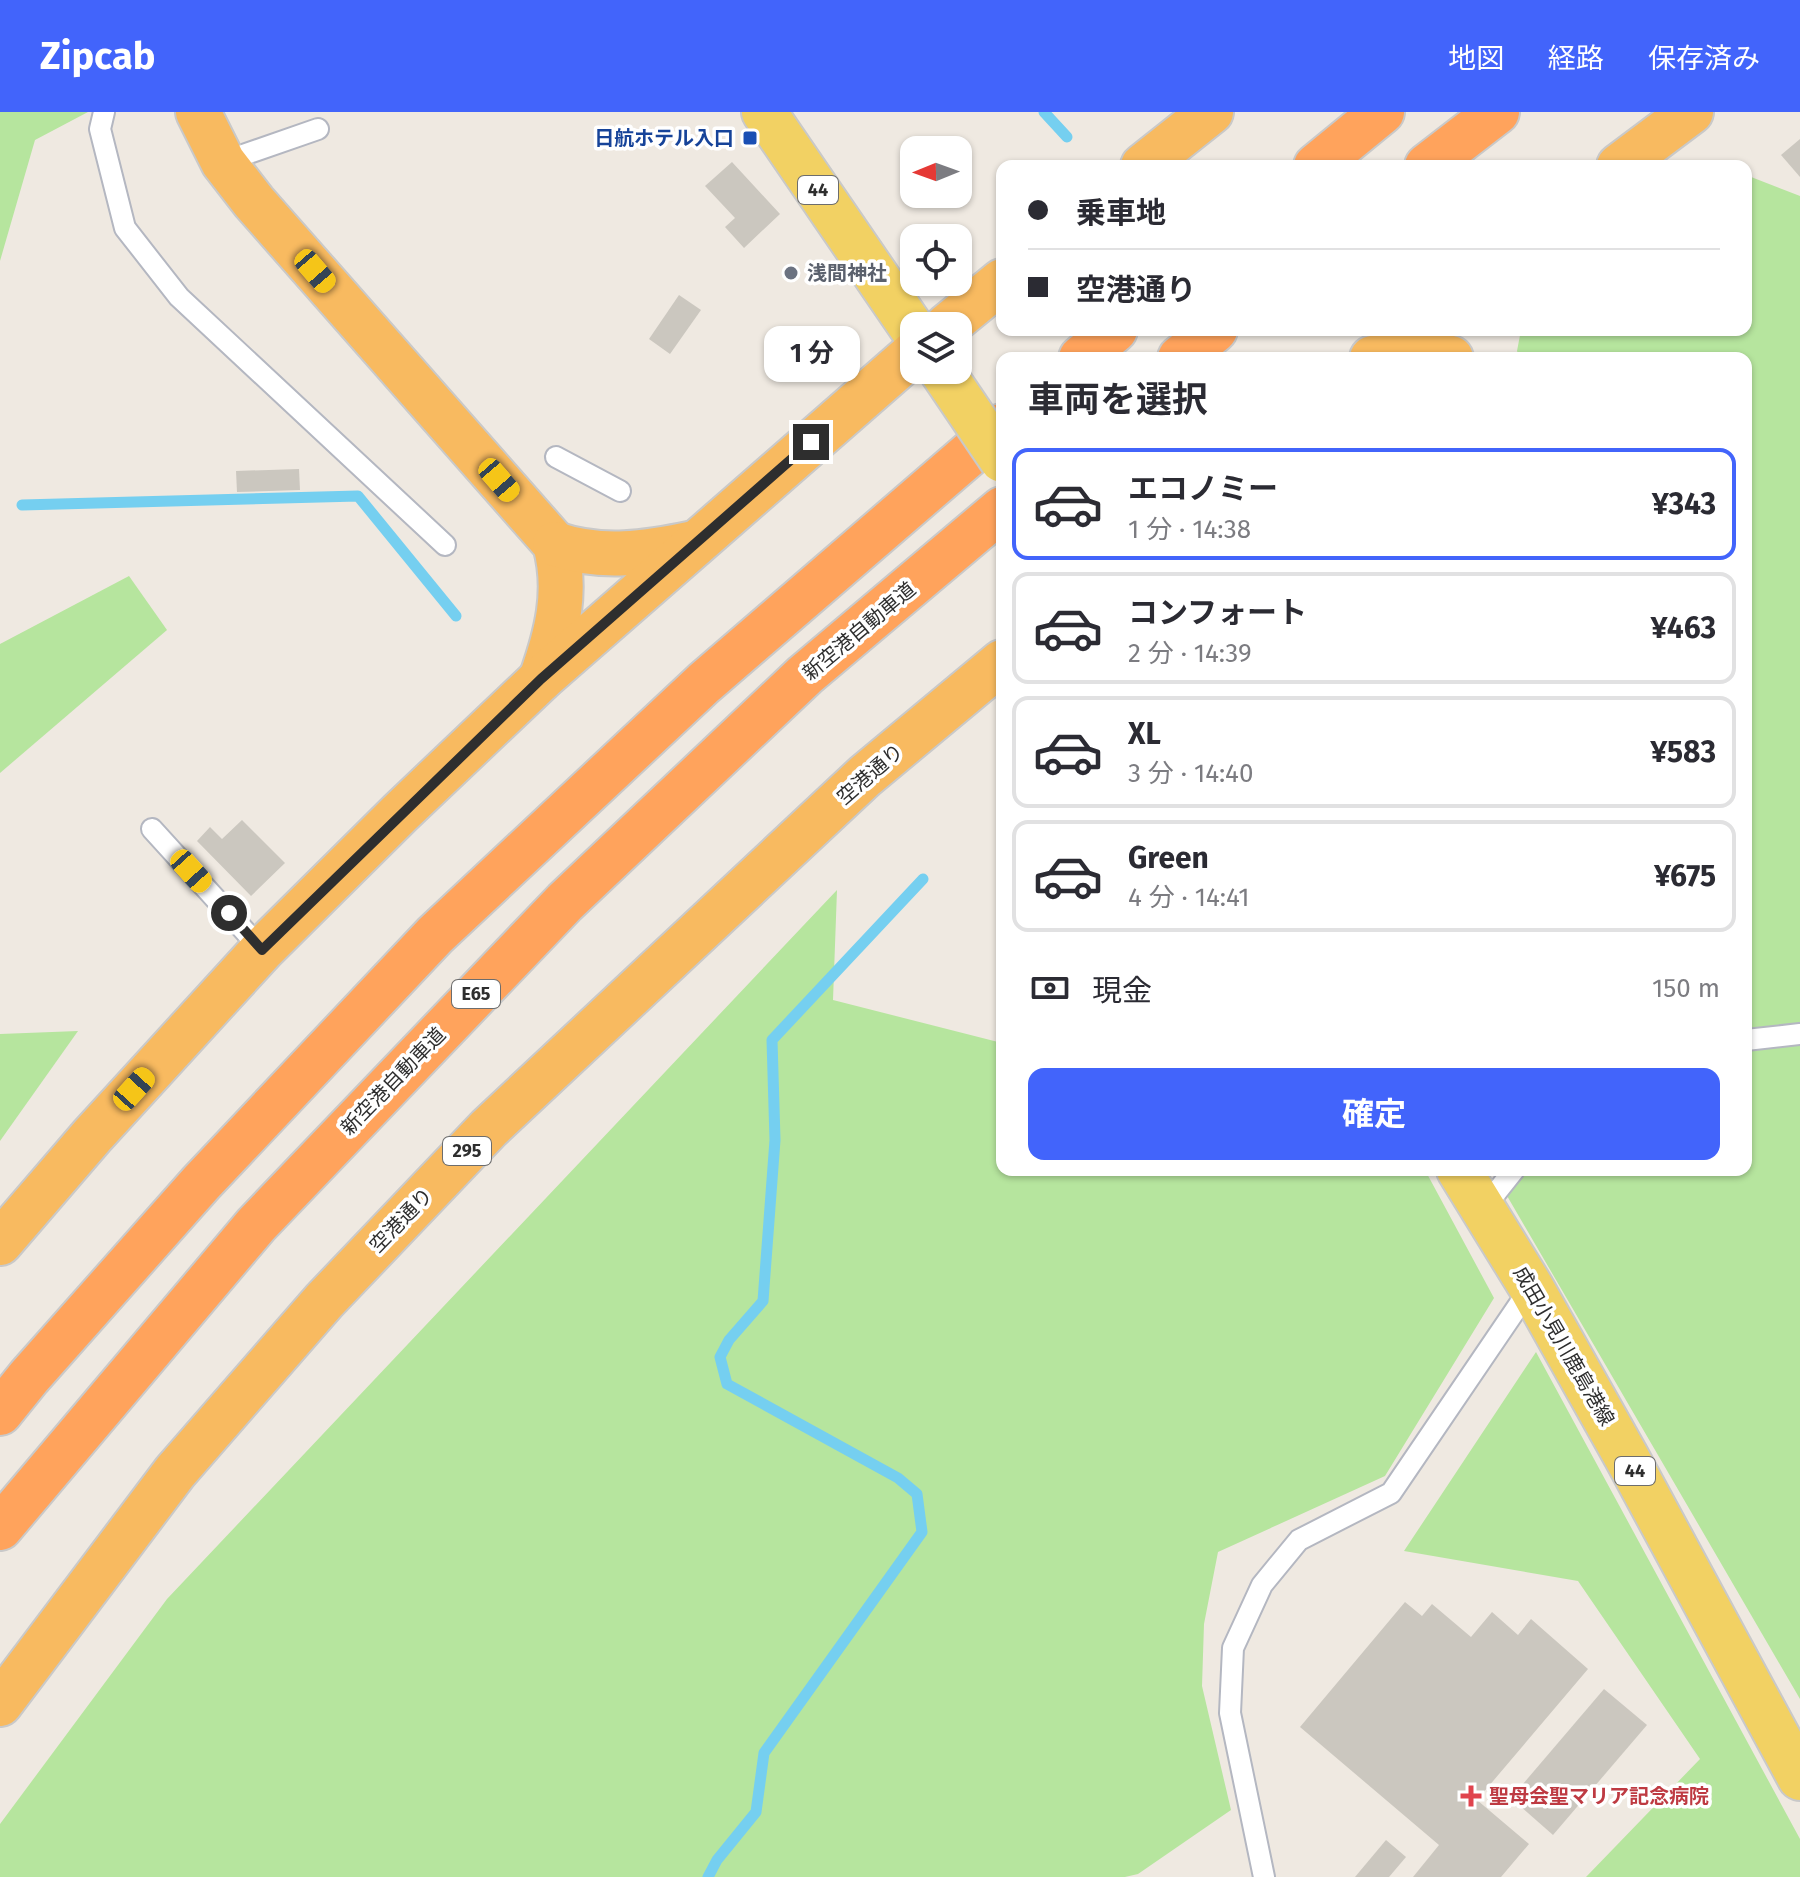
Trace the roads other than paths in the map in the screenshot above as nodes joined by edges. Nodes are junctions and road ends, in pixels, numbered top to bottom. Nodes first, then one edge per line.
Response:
1 (104, 112) edge
2 (198, 112) edge
3 (764, 112) edge
4 (1211, 112) edge
5 (1382, 112) edge
6 (1497, 112) edge
7 (1691, 112) edge
8 (318, 129) dead end
9 (1151, 160) edge
10 (1323, 160) edge
11 (1435, 160) edge
12 (1627, 160) edge
13 (223, 162) junction
14 (996, 286) edge
15 (901, 312) edge
16 (964, 312) edge
17 (1108, 336) edge
18 (1208, 336) edge
19 (1400, 336) edge
20 (1088, 352) edge
21 (1188, 352) edge
22 (1380, 352) edge
23 (900, 365) edge
24 (950, 384) edge
25 (996, 431) edge
26 (996, 451) edge
27 (556, 457) dead end
28 (620, 491) dead end
29 (996, 514) edge
30 (694, 543) junction
31 (555, 544) junction
32 (445, 545) dead end
33 (996, 667) edge
34 (541, 679) junction
35 (152, 829) dead end
36 (262, 950) junction
37 (1800, 1034) edge
38 (1752, 1039) edge
39 (1463, 1176) edge
40 (1509, 1176) edge
41 (1483, 1209) junction
42 (0, 1243) edge
43 (1531, 1287) junction
44 (0, 1413) edge
45 (0, 1528) edge
46 (0, 1704) edge
47 (1799, 1774) edge
48 (1264, 1877) edge

1 - 32 lane
2 - 13 highway
3 - 15 main road, 44
4 - 9 highway
5 - 10 highway
6 - 11 highway
7 - 12 highway
8 - 13 lane
13 - 31 highway
14 - 16 highway
17 - 20 highway
18 - 21 highway
19 - 22 highway
23 - 30 highway
24 - 26 main road, bridge
25 - 44 highway
27 - 28 lane
29 - 45 highway, 新空港自動車道 / E65
30 - 31 highway
30 - 34 highway
31 - 34 highway
33 - 46 highway, 空港通り / 295
34 - 36 highway
35 - 36 lane
36 - 42 highway
37 - 38 lane
39 - 41 main road, 成田小見川鹿島港線 / 44
40 - 41 lane
41 - 43 main road, 成田小見川鹿島港線 / 44
43 - 47 main road, 成田小見川鹿島港線 / 44
43 - 48 lane

